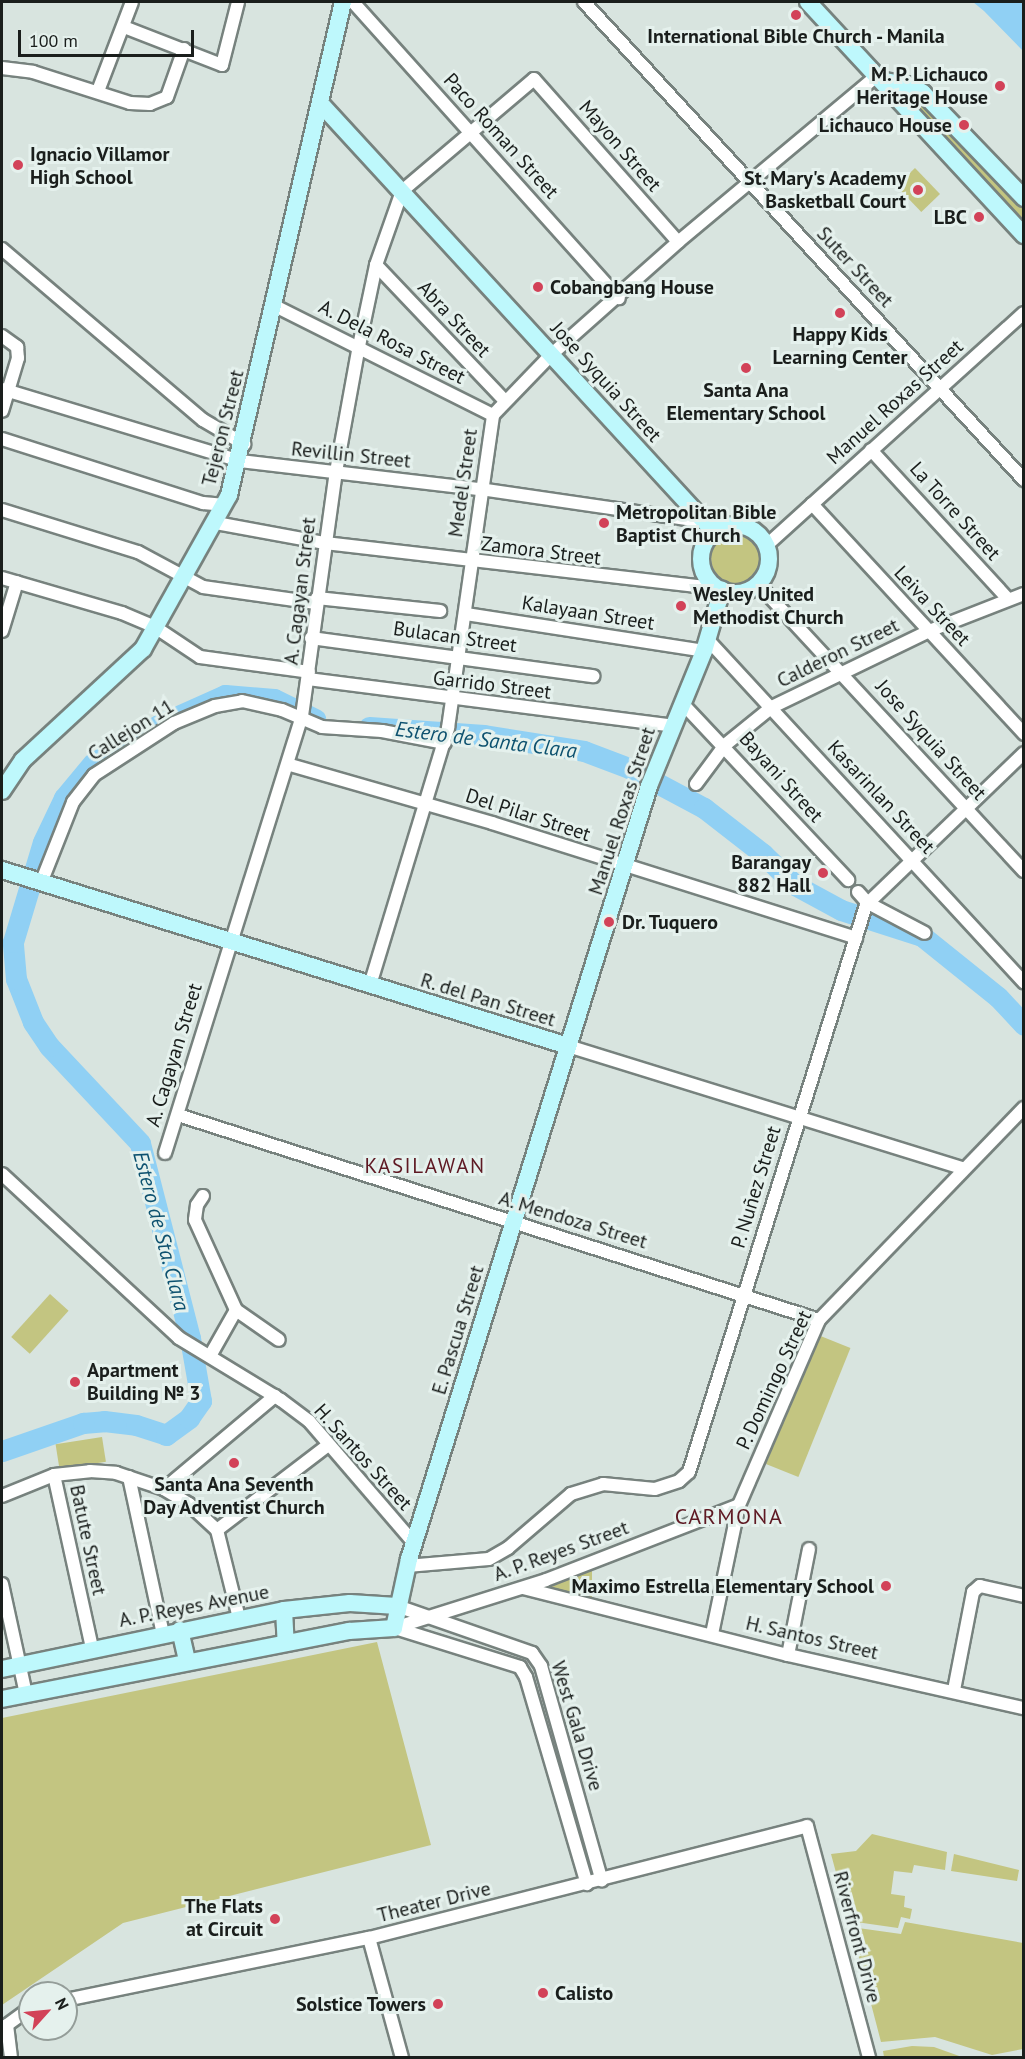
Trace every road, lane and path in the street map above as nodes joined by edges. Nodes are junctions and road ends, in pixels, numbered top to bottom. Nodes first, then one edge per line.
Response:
1 (132, 2) edge
2 (238, 2) edge
3 (343, 2) edge
4 (353, 2) edge
5 (584, 2) edge
6 (808, 2) edge
7 (124, 27) junction
8 (184, 49) junction
9 (2, 68) edge
10 (881, 78) junction
11 (531, 79) joint
12 (98, 91) junction
13 (320, 103) junction
14 (470, 131) junction
15 (750, 179) junction
16 (402, 191) junction
17 (1023, 198) edge
18 (1023, 235) edge
19 (678, 242) junction
20 (2, 249) edge
21 (376, 265) junction
22 (619, 298) junction
23 (273, 305) junction
24 (1023, 313) edge
25 (2, 336) edge
26 (359, 346) junction
27 (552, 354) junction
28 (939, 389) junction
29 (5, 390) edge
30 (504, 400) junction
31 (2, 411) edge
32 (493, 415) junction
33 (2, 439) edge
34 (244, 444) junction
35 (872, 450) junction
36 (240, 461) junction
37 (336, 472) junction
38 (1023, 480) edge
39 (480, 489) junction
40 (812, 504) junction
41 (225, 505) junction
42 (2, 510) edge
43 (216, 523) junction
44 (709, 527) junction
45 (325, 543) junction
46 (767, 545) junction
47 (471, 562) junction
48 (184, 574) junction
49 (2, 578) edge
50 (17, 582) junction
51 (758, 584) junction
52 (721, 590) junction
53 (1023, 594) edge
54 (1008, 599) junction
55 (316, 601) junction
56 (440, 611) dead end
57 (466, 614) junction
58 (155, 627) junction
59 (2, 631) edge
60 (929, 631) junction
61 (311, 638) junction
62 (706, 646) junction
63 (459, 658) junction
64 (840, 672) junction
65 (308, 675) junction
66 (593, 676) dead end
67 (454, 700) junction
68 (682, 703) junction
69 (772, 707) junction
70 (302, 717) junction
71 (673, 726) junction
72 (1023, 734) edge
73 (446, 737) junction
74 (725, 745) junction
75 (1023, 753) edge
76 (290, 765) junction
77 (3, 784) edge
78 (696, 784) dead end
79 (427, 804) junction
80 (964, 809) junction
81 (912, 860) junction
82 (625, 867) junction
83 (2, 870) edge
84 (1023, 872) edge
85 (848, 880) dead end
86 (35, 882) junction
87 (858, 892) dead end
88 (867, 904) junction
89 (925, 933) dead end
90 (856, 938) junction
91 (229, 942) junction
92 (1023, 982) edge
93 (370, 986) junction
94 (568, 1046) junction
95 (1023, 1108) edge
96 (178, 1115) junction
97 (798, 1117) junction
98 (165, 1154) dead end
99 (963, 1168) junction
100 (2, 1174) edge
101 (203, 1196) dead end
102 (512, 1221) junction
103 (744, 1294) junction
104 (236, 1310) junction
105 (819, 1320) junction
106 (279, 1340) dead end
107 (210, 1356) junction
108 (274, 1396) junction
109 (328, 1445) junction
110 (54, 1475) junction
111 (129, 1477) junction
112 (164, 1490) junction
113 (2, 1496) edge
114 (739, 1505) junction
115 (217, 1530) junction
116 (809, 1549) dead end
117 (410, 1556) junction
118 (2, 1584) edge
119 (523, 1588) junction
120 (1023, 1596) edge
121 (350, 1603) junction
122 (397, 1606) junction
123 (284, 1610) junction
124 (426, 1617) junction
125 (239, 1618) junction
126 (394, 1628) junction
127 (180, 1630) junction
128 (349, 1630) junction
129 (163, 1634) junction
130 (712, 1634) junction
131 (286, 1643) junction
132 (92, 1648) junction
133 (788, 1655) junction
134 (187, 1661) junction
135 (20, 1665) junction
136 (2, 1669) edge
137 (954, 1690) junction
138 (26, 1694) junction
139 (2, 1699) edge
140 (1023, 1706) edge
141 (561, 1736) junction
142 (544, 1741) junction
143 (572, 1776) junction
144 (556, 1780) junction
145 (807, 1826) joint
146 (602, 1881) junction
147 (587, 1884) junction
148 (369, 1938) junction
149 (78, 1998) edge
150 (18, 2016) edge
151 (4, 2025) edge
152 (5, 2044) edge
153 (11, 2058) edge
154 (402, 2058) edge
155 (869, 2058) edge

1 - 7 street
2 - 8 street
3 - 13 street, Tejeron Street
4 - 14 street, Paco Roman Street
5 - 15 street, Suter Street
6 - 10 street
7 - 8 street
7 - 12 street
8 - 12 street
9 - 12 street
10 - 15 street, Medel Street
10 - 17 street
10 - 18 street
11 - 14 street, A. Cagayan Street
11 - 19 street, Mayon Street
13 - 16 street, Jose Syquia Street
13 - 23 street, Tejeron Street
14 - 16 street, A. Cagayan Street
14 - 22 street, Paco Roman Street
15 - 19 street, Medel Street
15 - 28 street, Suter Street
16 - 21 street, A. Cagayan Street
16 - 27 street, Jose Syquia Street
19 - 22 street, Medel Street
20 - 34 street
21 - 26 street, A. Cagayan Street
21 - 30 street, Abra Street
22 - 27 street, Medel Street
23 - 26 street, A. Dela Rosa Street
23 - 34 street, Tejeron Street
24 - 28 street, Manuel Roxas Street
25 - 29 street
26 - 32 street, A. Dela Rosa Street
26 - 37 street, A. Cagayan Street
27 - 30 street, Medel Street
27 - 44 street, Jose Syquia Street
28 - 35 street, Manuel Roxas Street
28 - 38 street, Suter Street
29 - 31 street
29 - 36 street, Revillin Street
30 - 32 street, Medel Street
32 - 39 street, Medel Street
33 - 41 street
34 - 36 street, Tejeron Street
35 - 40 street, Manuel Roxas Street
35 - 54 street, La Torre Street
36 - 37 street, Revillin Street
36 - 41 street, Tejeron Street
37 - 39 street, Revillin Street
37 - 45 street, A. Cagayan Street
39 - 44 street, Revillin Street
39 - 47 street, Medel Street
40 - 46 street, Manuel Roxas Street
40 - 60 street, Leiva Street
41 - 43 street, Tejeron Street
42 - 48 street
43 - 45 street, Zamora Street
43 - 48 street, Tejeron Street
44 - 46 street
44 - 52 street
45 - 47 street, Zamora Street
45 - 55 street, A. Cagayan Street
46 - 51 street
47 - 52 street, Zamora Street
47 - 57 street, Medel Street
48 - 55 street
48 - 58 street, Tejeron Street
49 - 50 street, Garrido Street
50 - 58 street, Garrido Street
50 - 59 street
51 - 52 street
51 - 64 street, Jose Syquia Street
52 - 62 street, Manuel Roxas Street
53 - 54 street, Calderon Street
54 - 60 street, Calderon Street
55 - 56 street
55 - 61 street, A. Cagayan Street
57 - 62 street, Kalayaan Street
57 - 63 street, Medel Street
58 - 65 street, Garrido Street
58 - 77 street, Tejeron Street
60 - 64 street, Calderon Street
60 - 72 street, Leiva Street
61 - 63 street, Bulacan Street
61 - 65 street, A. Cagayan Street
62 - 68 street, Manuel Roxas Street
62 - 69 street, Kasarinlan Street
63 - 66 street, Bulacan Street
63 - 67 street, Medel Street
64 - 69 street, Calderon Street
64 - 80 street, Jose Syquia Street
65 - 67 street, Garrido Street
65 - 70 street, A. Cagayan Street
67 - 71 street, Garrido Street
67 - 73 street, Medel Street
68 - 71 street, Manuel Roxas Street
68 - 74 street, Bayani Street
69 - 74 street, Calderon Street
69 - 81 street, Kasarinlan Street
70 - 73 street, Callejon 11
70 - 76 street, A. Cagayan Street
70 - 86 street, Callejon 11
71 - 82 street, Manuel Roxas Street
73 - 79 street, Medel Street
74 - 78 street, Calderon Street
74 - 85 street, Bayani Street
75 - 80 street
76 - 79 street, Del Pilar Street
76 - 91 street, A. Cagayan Street
79 - 82 street, Del Pilar Street
79 - 93 street, Medel Street
80 - 81 street
80 - 84 street, Jose Syquia Street
81 - 88 street
81 - 92 street, Kasarinlan Street
82 - 90 street, Del Pilar Street
82 - 94 street, Manuel Roxas Street
83 - 86 street, R. del Pan Street
86 - 91 street, R. del Pan Street
87 - 88 street
88 - 89 street
88 - 90 street, P. Nuñez Street
90 - 97 street, P. Nuñez Street
91 - 93 street, R. del Pan Street
91 - 96 street, A. Cagayan Street
93 - 94 street, R. del Pan Street
94 - 97 street, R. del Pan Street
94 - 102 street, E. Pascua Street
95 - 99 street, P. Domingo Street
96 - 98 street, A. Cagayan Street
96 - 102 street, A. Mendoza Street
97 - 99 street, R. del Pan Street
97 - 103 street, P. Nuñez Street
99 - 105 street, P. Domingo Street
100 - 107 street, H. Santos Street
101 - 104 street
102 - 103 street, A. Mendoza Street
102 - 117 street, E. Pascua Street
103 - 105 street, A. Mendoza Street
103 - 117 street, P. Nuñez Street
104 - 106 street
104 - 107 street
105 - 114 street, P. Domingo Street
107 - 108 street, H. Santos Street
108 - 109 street, H. Santos Street
108 - 112 street
109 - 115 street
109 - 117 street, H. Santos Street
110 - 111 street
110 - 113 street
110 - 132 street, Batute Street
111 - 112 street
111 - 129 street
112 - 115 street
114 - 119 street, A. P. Reyes Street
114 - 130 street, P. Domingo Street
115 - 125 street
116 - 133 street
117 - 122 street, E. Pascua Street
118 - 135 street
119 - 124 street, A. P. Reyes Street
119 - 130 street, H. Santos Street
120 - 137 street
121 - 122 street, A. P. Reyes Avenue
121 - 123 street, A. P. Reyes Avenue
121 - 128 street
122 - 124 street, West Gala Drive
122 - 126 street, E. Pascua Street
123 - 125 street, A. P. Reyes Avenue
123 - 131 street
124 - 126 street, A. P. Reyes Street
124 - 141 street, West Gala Drive
125 - 127 street, A. P. Reyes Avenue
126 - 128 street
126 - 142 street, West Gala Drive
127 - 129 street, A. P. Reyes Avenue
127 - 134 street
128 - 131 street
129 - 132 street, A. P. Reyes Avenue
130 - 133 street, H. Santos Street
131 - 134 street
132 - 135 street, A. P. Reyes Avenue
133 - 137 street, H. Santos Street
134 - 138 street
135 - 136 street, A. P. Reyes Avenue
135 - 138 street
137 - 140 street, H. Santos Street
138 - 139 street
141 - 142 street
141 - 143 street, West Gala Drive
142 - 144 street, West Gala Drive
143 - 144 street
143 - 146 street, West Gala Drive
144 - 147 street, West Gala Drive
145 - 146 street, Theater Drive
145 - 155 street, Riverfront Drive
146 - 147 street, Theater Drive
147 - 148 street, Theater Drive
148 - 149 street, Theater Drive
148 - 154 street
150 - 151 street
151 - 152 street
152 - 153 street

